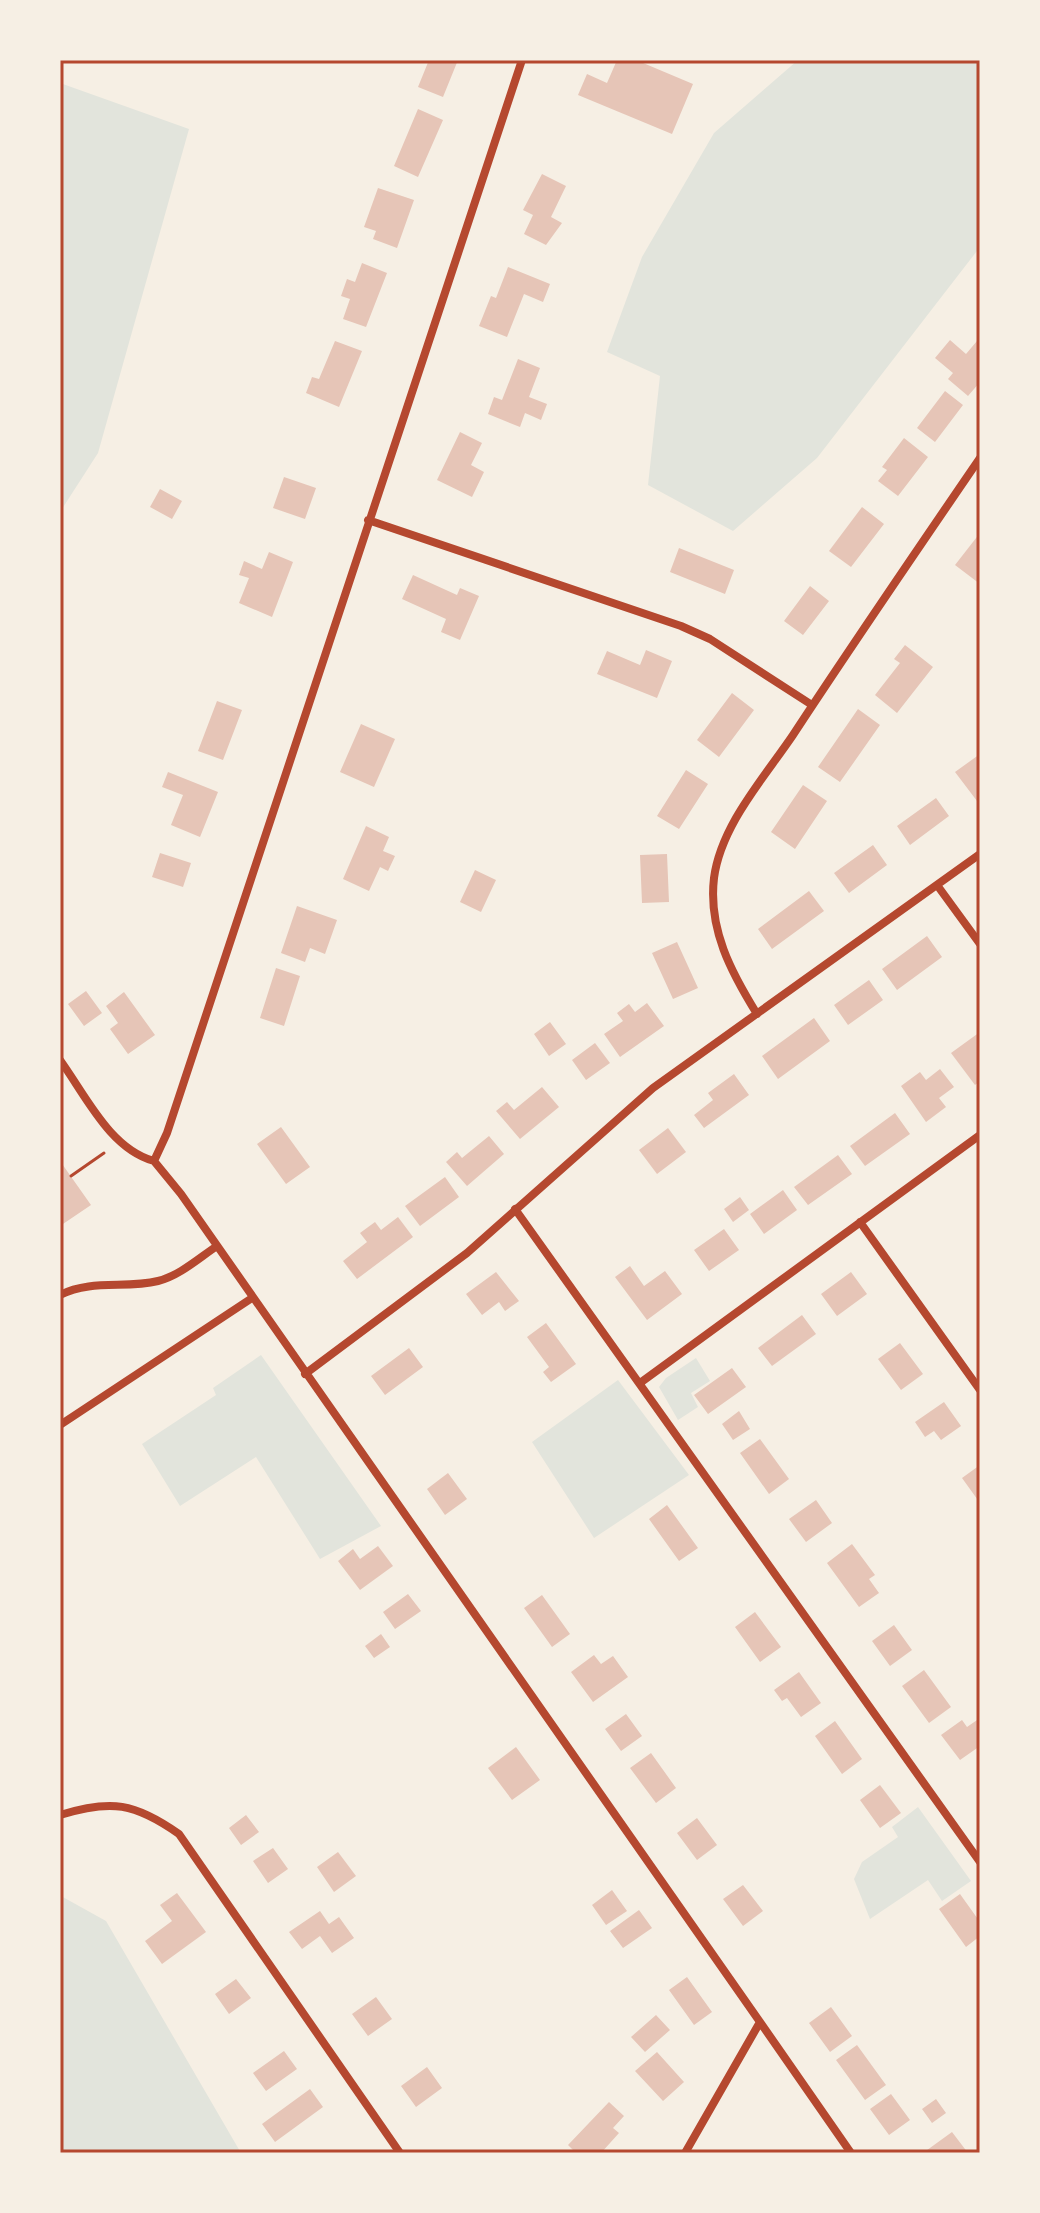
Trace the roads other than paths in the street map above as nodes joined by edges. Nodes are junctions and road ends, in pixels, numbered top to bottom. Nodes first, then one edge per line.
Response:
1 (522, 60) edge
2 (980, 458) edge
3 (368, 520) junction
4 (812, 705) junction
5 (980, 854) edge
6 (937, 885) junction
7 (980, 944) edge
8 (757, 1014) junction
9 (60, 1060) edge
10 (980, 1135) edge
11 (154, 1161) junction
12 (515, 1209) junction
13 (860, 1222) junction
14 (217, 1246) junction
15 (60, 1295) edge
16 (252, 1298) junction
17 (305, 1374) junction
18 (640, 1383) junction
19 (980, 1390) edge
20 (60, 1425) edge
21 (60, 1815) edge
22 (980, 1862) edge
23 (760, 2022) junction
24 (400, 2153) edge
25 (685, 2153) edge
26 (851, 2153) edge

1 - 3 street
2 - 4 street
3 - 4 street
3 - 11 street
4 - 8 street
5 - 6 street
6 - 7 street
6 - 8 street
8 - 12 street
9 - 11 street
10 - 13 street
11 - 14 street
12 - 17 street
12 - 18 street
13 - 18 street
13 - 19 street
14 - 15 street
14 - 16 street
16 - 17 street
16 - 20 street
17 - 23 street
18 - 22 street
21 - 24 street
23 - 25 street
23 - 26 street

